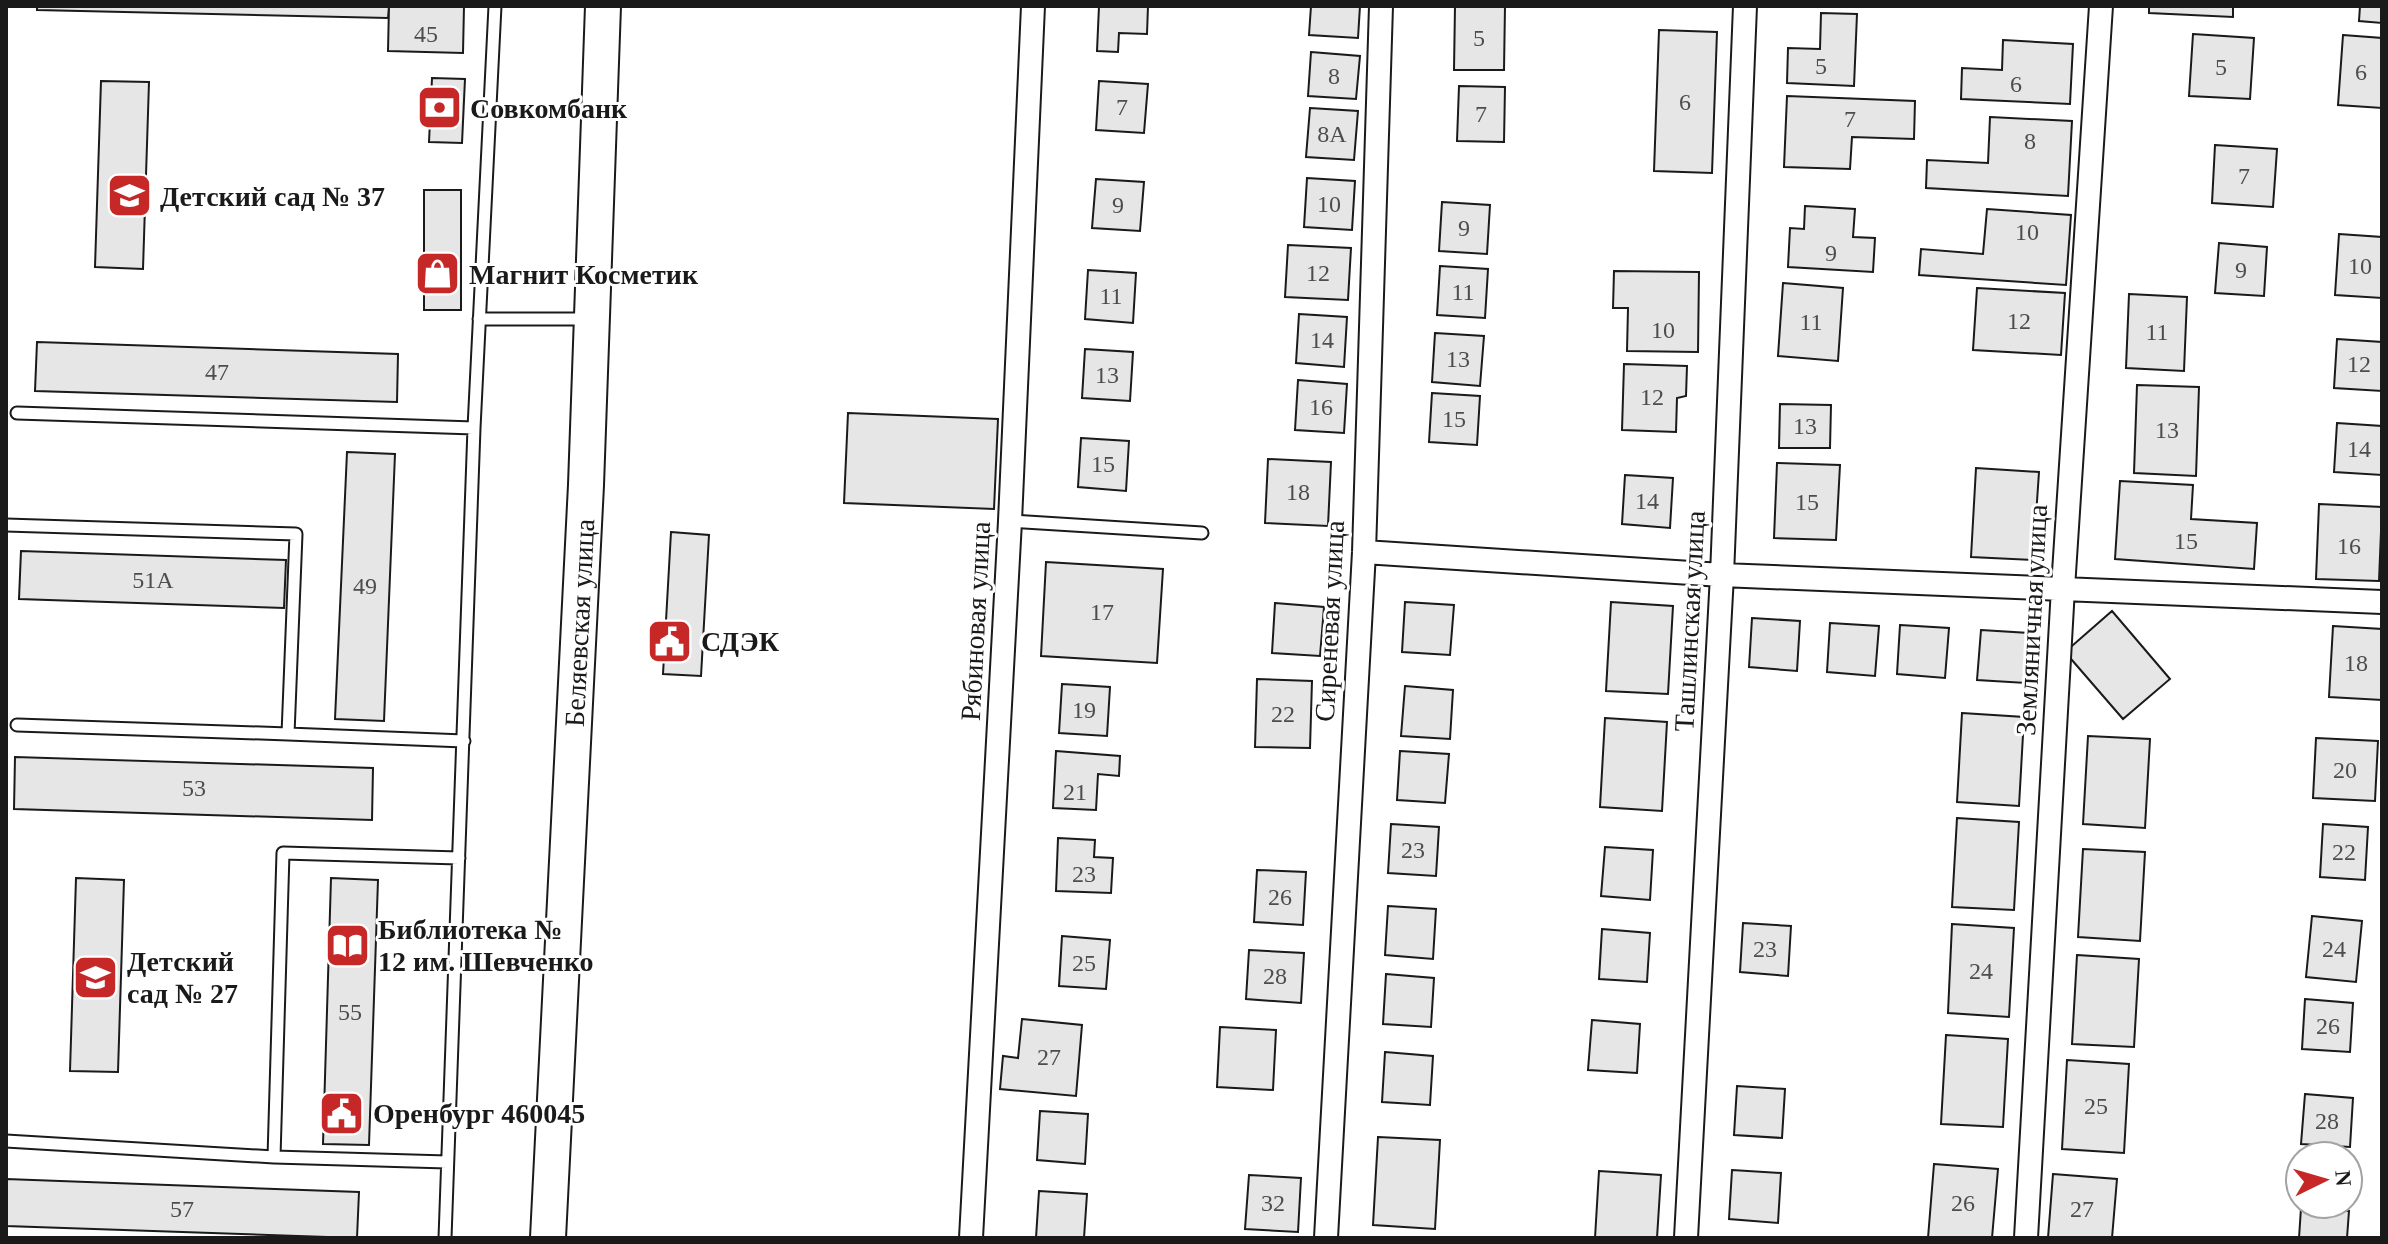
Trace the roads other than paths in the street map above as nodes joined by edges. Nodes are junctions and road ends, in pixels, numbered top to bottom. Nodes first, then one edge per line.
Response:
1 (495, 6) edge
2 (603, 6) edge
3 (1033, 6) edge
4 (1381, 6) edge
5 (1745, 6) edge
6 (2101, 6) edge
7 (479, 319) junction
8 (591, 319) junction
9 (17, 413) dead end
10 (474, 428) junction
11 (1010, 521) junction
12 (6, 525) edge
13 (1202, 533) dead end
14 (1364, 552) junction
15 (1722, 575) junction
16 (2063, 588) junction
17 (2382, 602) edge
18 (17, 725) dead end
19 (288, 734) junction
20 (464, 741) junction
21 (459, 858) junction
22 (6, 1141) edge
23 (274, 1157) junction
24 (447, 1162) junction
25 (445, 1238) edge
26 (548, 1238) edge
27 (971, 1238) edge
28 (1326, 1238) edge
29 (1686, 1238) edge
30 (2026, 1238) edge

1 - 7 lane
2 - 8 main road, Беляевская улица
3 - 11 street, Рябиновая улица
4 - 14 street, Сиреневая улица
5 - 15 street, Ташлинская улица
6 - 16 street, Земляничная улица
7 - 8 lane
7 - 10 lane
8 - 26 main road, Беляевская улица
9 - 10 lane
10 - 20 lane
11 - 13 lane
11 - 27 street, Рябиновая улица
12 - 19 lane
14 - 15 street
14 - 28 street, Сиреневая улица
15 - 16 street
15 - 29 street, Ташлинская улица
16 - 17 street
16 - 30 street, Земляничная улица
18 - 19 lane
19 - 20 lane
20 - 21 lane
21 - 23 lane
21 - 24 lane
22 - 23 lane
23 - 24 lane
24 - 25 lane

